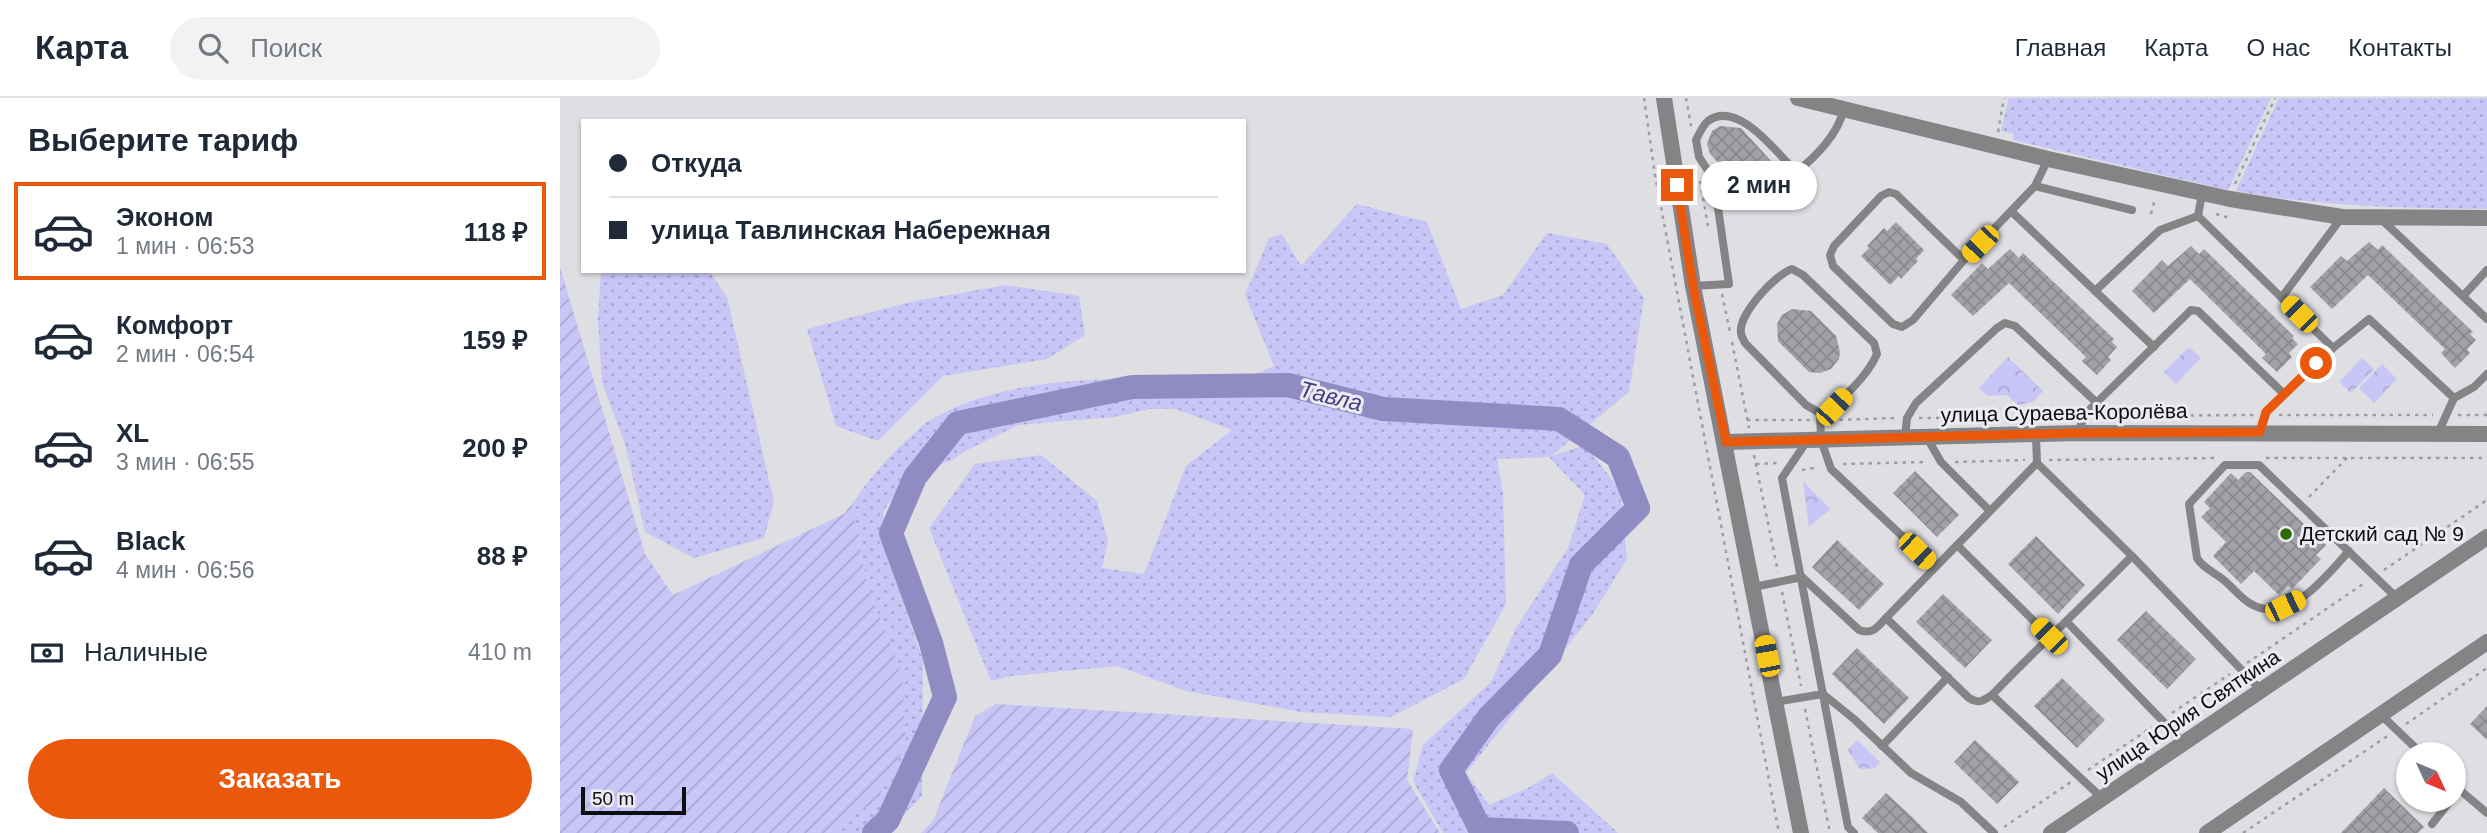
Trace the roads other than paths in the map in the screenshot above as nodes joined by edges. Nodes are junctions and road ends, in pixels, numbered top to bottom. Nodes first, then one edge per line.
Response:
1 (1664, 98) edge
2 (1798, 98) edge
3 (1844, 109) junction
4 (2048, 159) junction
5 (2035, 186) junction
6 (2202, 194) junction
7 (2132, 210) dead end
8 (2011, 211) junction
9 (2198, 216) junction
10 (2379, 217) junction
11 (2342, 218) junction
12 (2487, 218) edge
13 (1964, 260) junction
14 (2487, 270) edge
15 (1693, 286) junction
16 (2095, 292) junction
17 (2464, 295) junction
18 (2282, 297) junction
19 (2487, 319) edge
20 (2154, 347) junction
21 (2333, 348) junction
22 (2487, 374) edge
23 (2284, 394) junction
24 (2454, 398) junction
25 (2096, 403) junction
26 (1820, 416) junction
27 (2260, 432) junction
28 (2077, 433) junction
29 (2438, 433) junction
30 (2487, 434) edge
31 (1905, 436) junction
32 (1926, 436) junction
33 (2036, 436) junction
34 (1814, 441) junction
35 (1726, 442) junction
36 (2036, 461) junction
37 (1990, 511) junction
38 (2487, 537) edge
39 (1957, 545) junction
40 (2349, 551) junction
41 (2132, 556) junction
42 (1935, 567) junction
43 (1802, 577) junction
44 (1754, 587) junction
45 (2397, 598) junction
46 (1886, 618) junction
47 (2067, 622) junction
48 (2049, 636) junction
49 (2487, 642) edge
50 (1948, 677) junction
51 (2261, 690) junction
52 (1823, 694) junction
53 (1992, 695) junction
54 (1775, 702) junction
55 (2380, 714) junction
56 (2410, 742) edge
57 (2184, 743) junction
58 (1882, 746) junction
59 (2102, 798) junction
60 (2466, 800) edge
61 (2441, 812) edge
62 (2487, 813) edge
63 (2432, 824) dead end
64 (1801, 833) edge
65 (1854, 833) edge
66 (1994, 833) edge
67 (2051, 833) edge
68 (2207, 833) edge

1 - 15 street
2 - 3 street
3 - 4 street
3 - 15 lane
4 - 5 lane
4 - 6 street
5 - 7 lane
5 - 8 lane
6 - 9 lane
6 - 11 street
8 - 13 lane
8 - 16 lane
9 - 16 lane
9 - 18 lane
10 - 11 street
10 - 12 street
10 - 17 lane
11 - 18 lane
13 - 13 lane
14 - 17 lane
15 - 35 street
16 - 20 lane
17 - 19 lane
18 - 21 lane
20 - 23 lane
20 - 25 lane
21 - 23 lane
21 - 24 lane
22 - 24 lane
23 - 27 lane
24 - 29 lane
25 - 28 lane
25 - 31 lane
26 - 26 lane
26 - 34 lane
27 - 28 street, улица Сураева-Королёва
27 - 29 street, улица Сураева-Королёва
28 - 33 street, улица Сураева-Королёва
29 - 30 street, улица Сураева-Королёва
31 - 32 street, улица Сураева-Королёва
31 - 34 street, улица Сураева-Королёва
32 - 33 street, улица Сураева-Королёва
32 - 37 lane
33 - 36 lane
34 - 35 street, улица Сураева-Королёва
34 - 42 lane
34 - 43 lane
35 - 44 street
36 - 37 lane
36 - 41 lane
37 - 39 lane
38 - 45 street, улица Юрия Святкина
39 - 42 lane
39 - 48 lane
40 - 40 lane
40 - 45 lane
41 - 47 lane
41 - 51 lane
42 - 46 lane
43 - 44 lane
43 - 46 lane
43 - 52 lane
44 - 54 street
45 - 51 street, улица Юрия Святкина
46 - 50 lane
47 - 48 lane
47 - 57 lane
48 - 53 lane
49 - 55 street
50 - 53 lane
50 - 58 lane
51 - 57 street, улица Юрия Святкина
52 - 54 lane
52 - 58 lane
52 - 65 lane
53 - 59 lane
54 - 64 street
55 - 56 lane
55 - 68 street
57 - 59 street, улица Юрия Святкина
58 - 66 lane
59 - 67 street, улица Юрия Святкина
60 - 62 lane
61 - 63 lane

